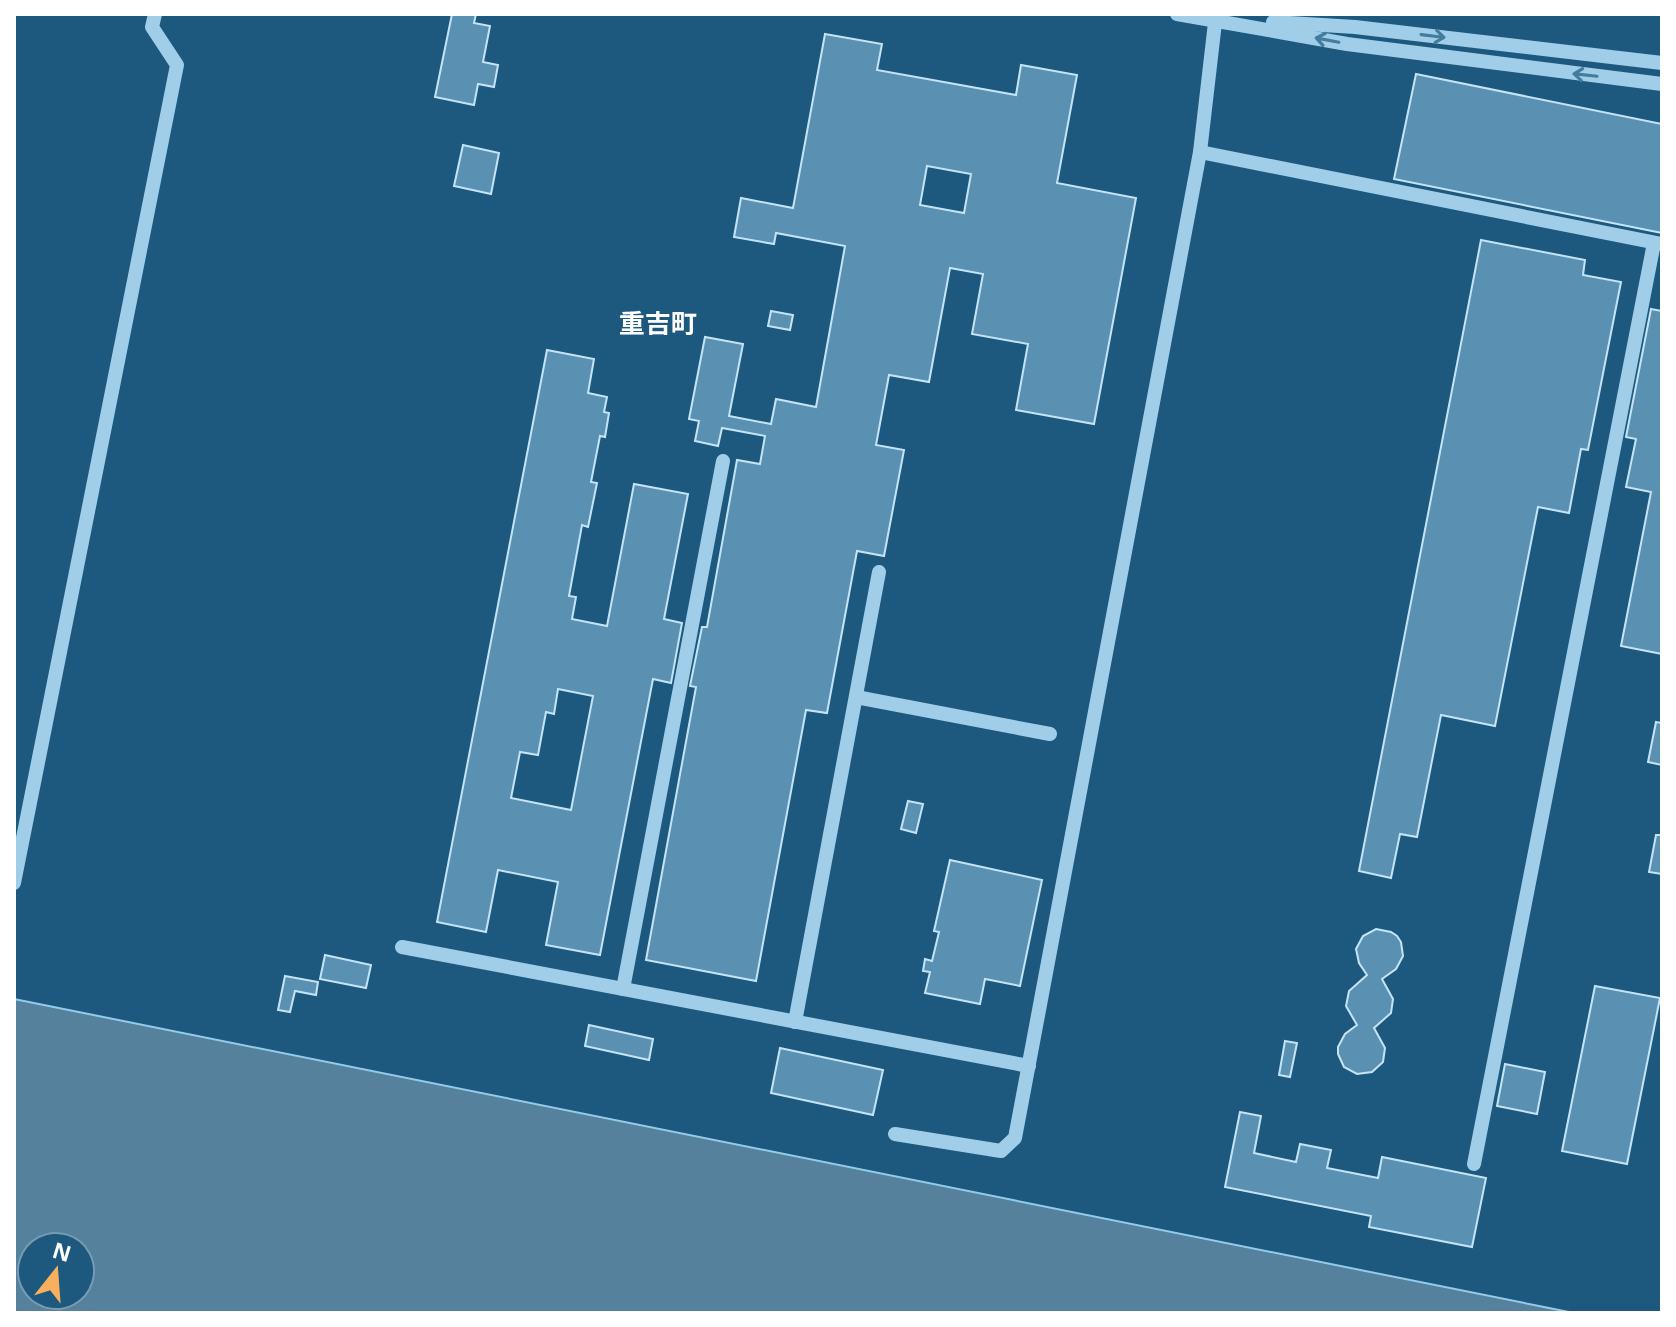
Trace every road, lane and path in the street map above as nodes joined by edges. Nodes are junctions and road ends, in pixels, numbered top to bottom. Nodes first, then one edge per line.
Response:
1 (155, 14) edge
2 (1177, 14) edge
3 (1216, 17) edge
4 (1662, 63) edge
5 (1662, 84) edge
6 (1200, 152) junction
7 (1658, 244) edge
8 (723, 461) dead end
9 (879, 572) dead end
10 (856, 697) junction
11 (1050, 734) dead end
12 (14, 883) edge
13 (402, 947) dead end
14 (623, 989) junction
15 (795, 1022) junction
16 (1029, 1066) junction
17 (895, 1134) dead end
18 (1474, 1164) dead end

1 - 12 street
2 - 3 street
3 -> 4 street
5 -> 3 street
3 - 6 street
6 - 7 street
6 - 16 street
7 - 18 street
8 - 14 street
9 - 10 street
10 - 11 street
10 - 15 street
13 - 14 street
14 - 15 street
15 - 16 street
16 - 17 street

